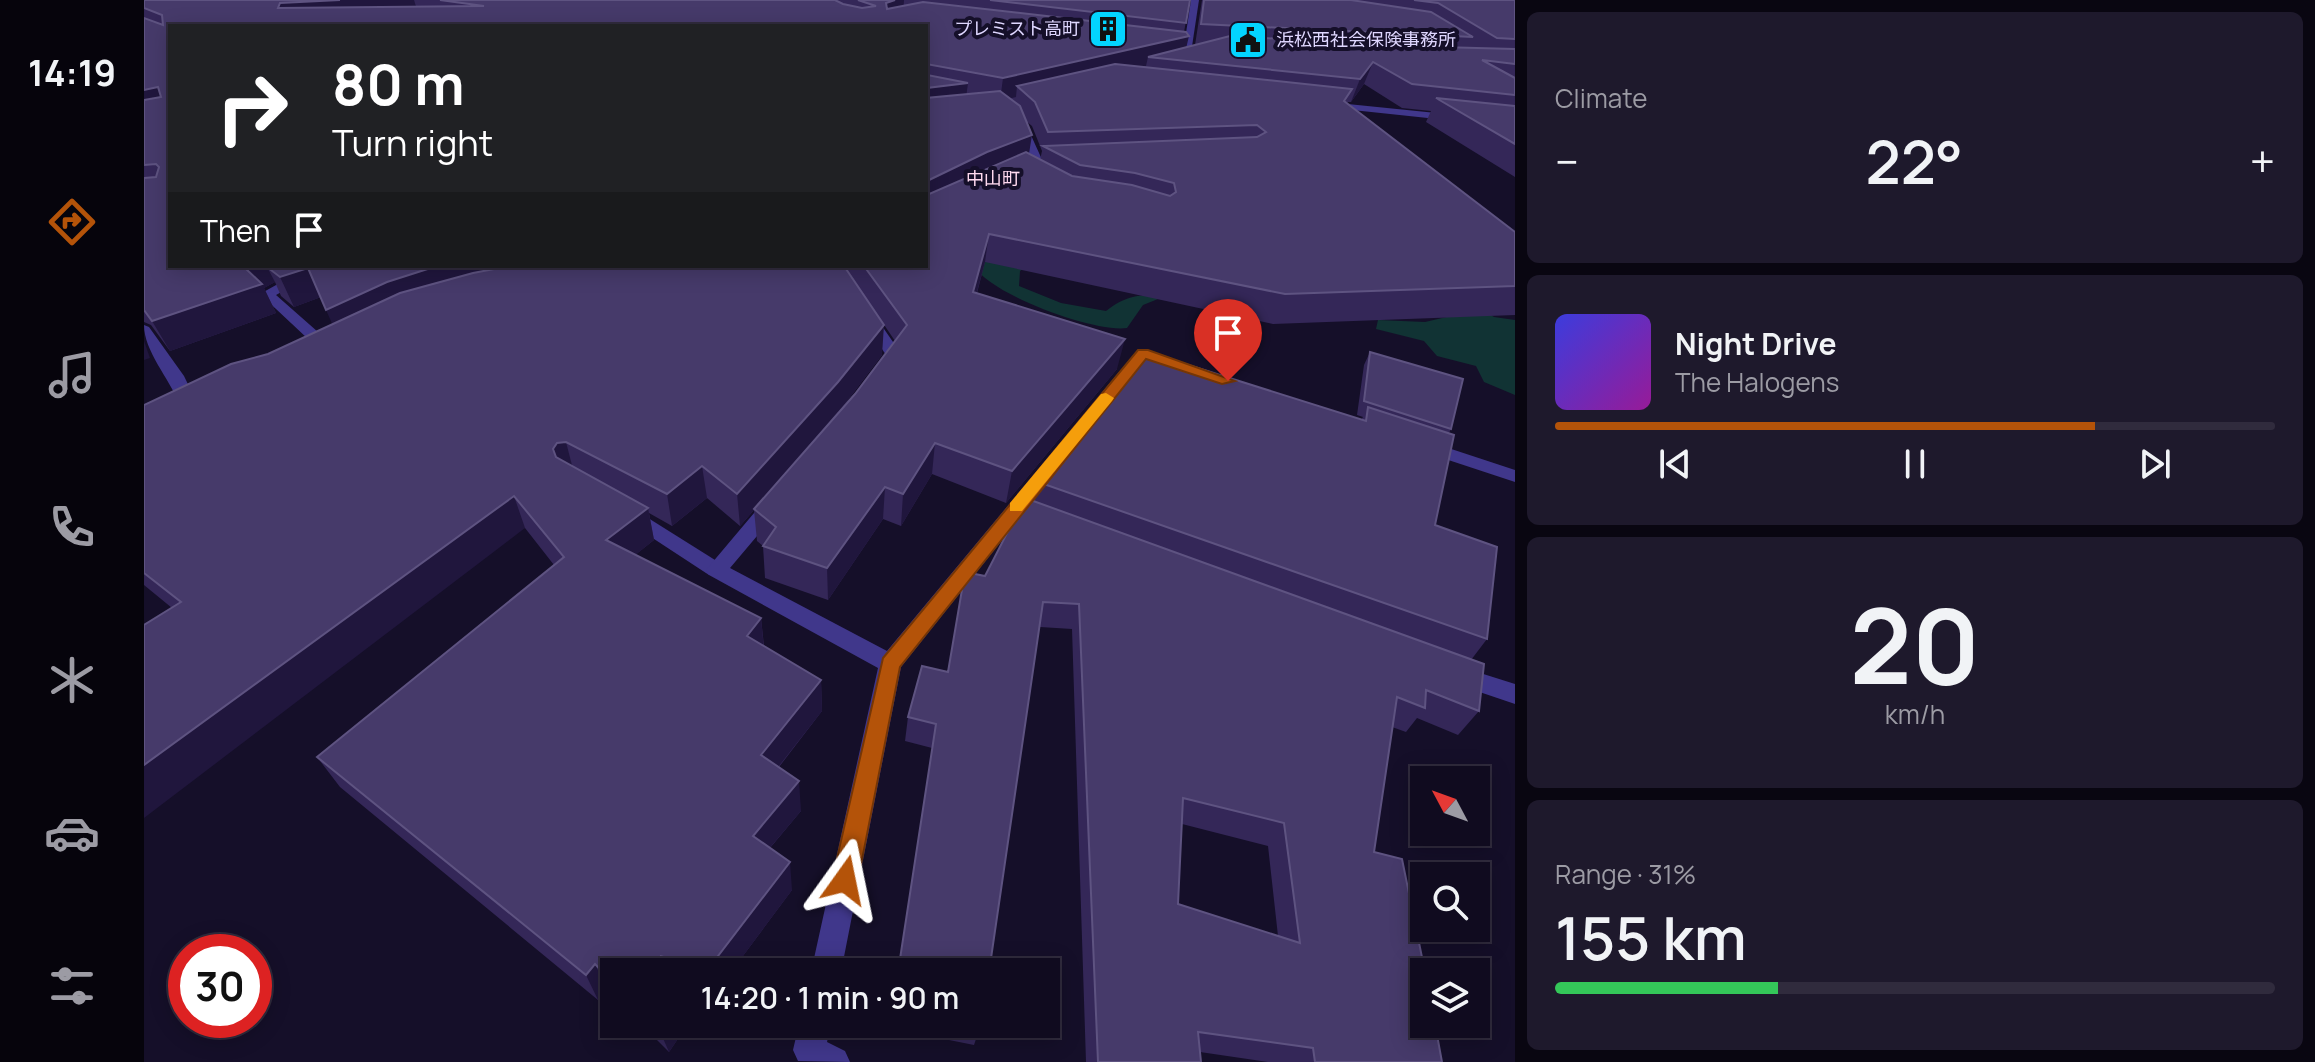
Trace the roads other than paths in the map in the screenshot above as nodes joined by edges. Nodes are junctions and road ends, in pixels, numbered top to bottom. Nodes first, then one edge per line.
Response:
1 (1195, 0) edge
2 (1187, 53) edge
3 (1203, 58) edge
4 (1172, 64) edge
5 (1313, 103) edge
6 (1010, 115) edge
7 (1475, 120) edge
8 (1053, 163) edge
9 (317, 268) edge
10 (859, 304) edge
11 (144, 330) edge
12 (332, 353) edge
13 (1143, 353) edge
14 (875, 380) edge
15 (188, 403) edge
16 (1409, 441) edge
17 (1515, 476) edge
18 (786, 488) edge
19 (611, 503) edge
20 (1013, 510) junction
21 (1043, 521) edge
22 (716, 570) junction
23 (890, 664) junction
24 (1441, 669) edge
25 (1515, 694) edge
26 (829, 958) edge
27 (812, 1038) edge
28 (834, 1062) edge

1 - 2 street
3 - 4 street
5 - 7 street
6 - 8 street
9 - 12 street
10 - 14 street
11 - 15 street
13 - 20 street
16 - 17 street
18 - 22 street
19 - 22 street
20 - 21 street
20 - 23 street
22 - 23 street
23 - 26 street
24 - 25 street
27 - 28 street

